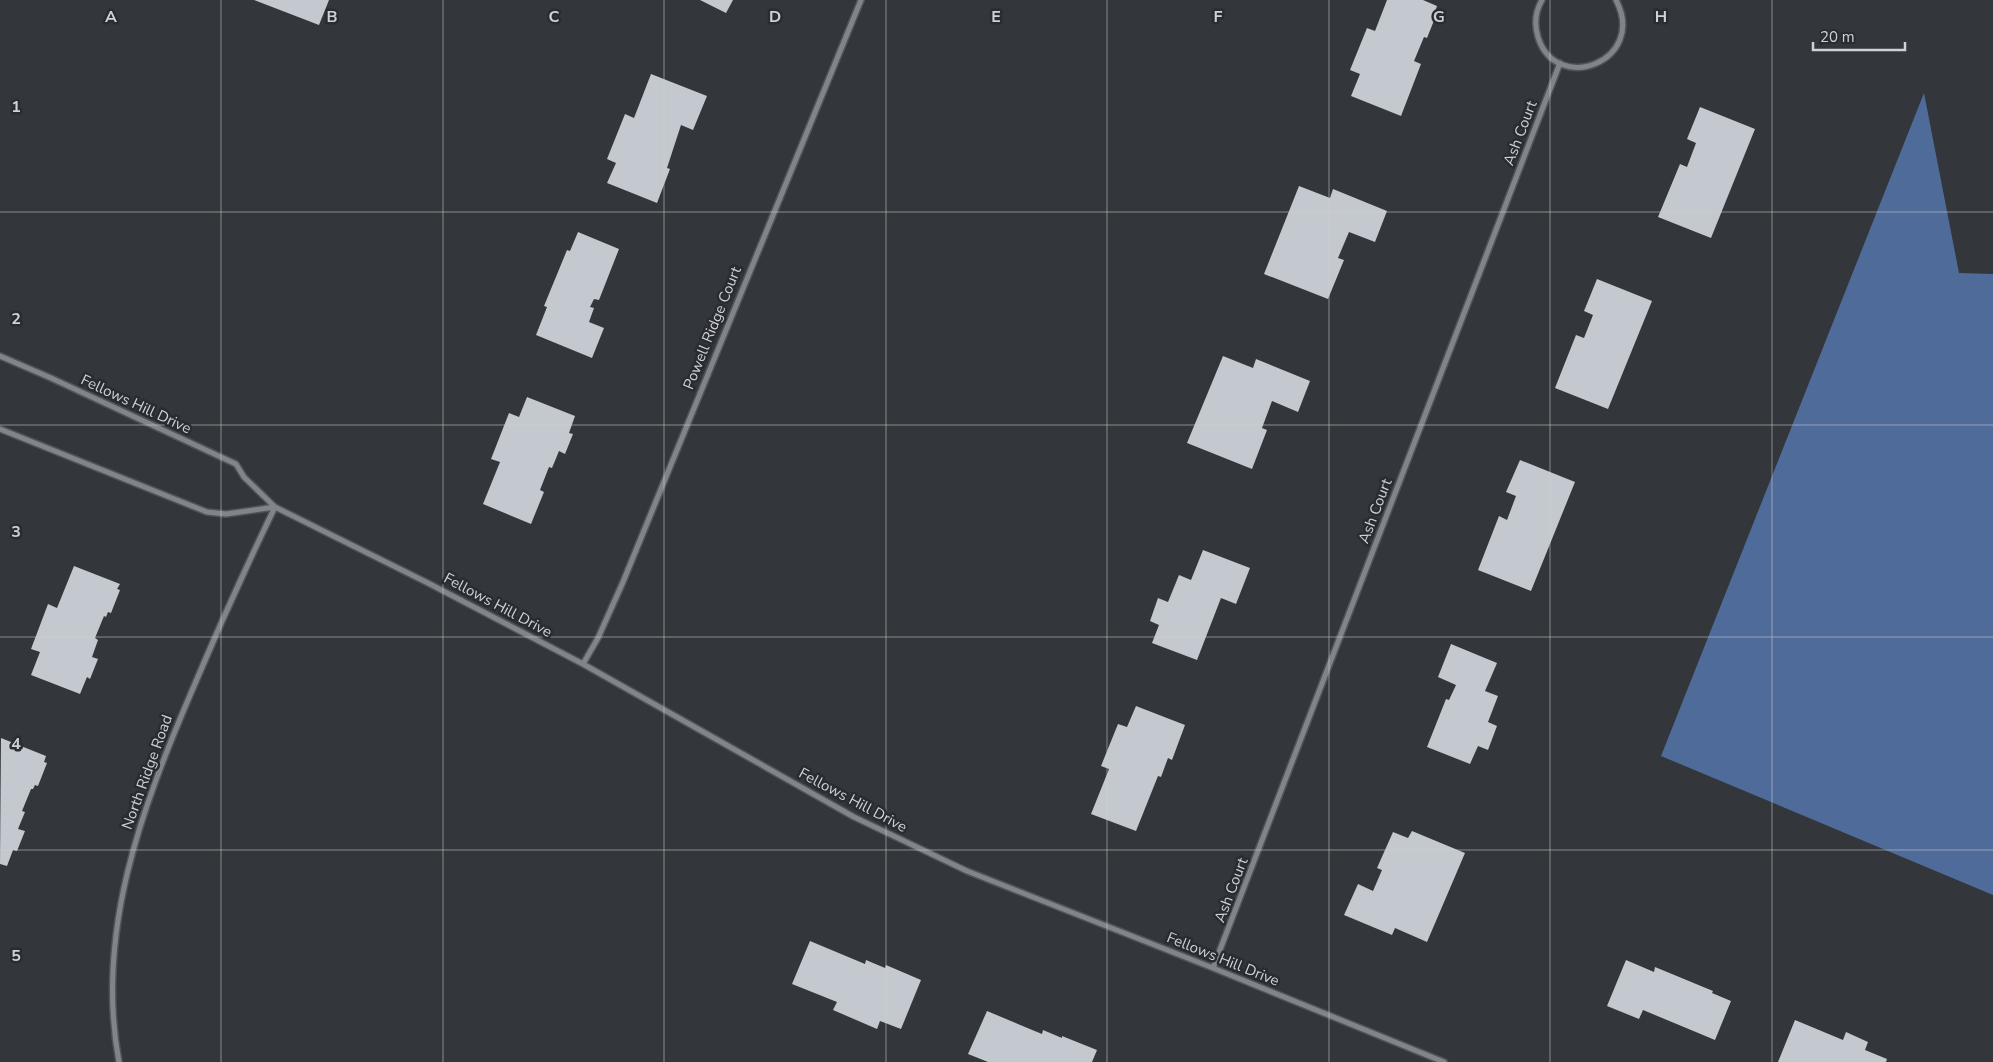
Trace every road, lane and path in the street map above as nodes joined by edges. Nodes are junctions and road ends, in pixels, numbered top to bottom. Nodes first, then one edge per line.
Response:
1 (861, 0) edge
2 (1542, 0) edge
3 (1616, 0) edge
4 (1560, 63) junction
5 (0, 356) edge
6 (0, 428) edge
7 (275, 508) junction
8 (583, 664) junction
9 (1213, 968) junction
10 (119, 1062) edge
11 (1444, 1062) edge

1 - 8 street, Powell Ridge Court
2 - 4 street
3 - 4 street
4 - 9 street, Ash Court
5 - 7 street, Fellows Hill Drive
6 - 7 street
7 - 8 street, Fellows Hill Drive
7 - 10 street, North Ridge Road
8 - 9 street, Fellows Hill Drive
9 - 11 street, Fellows Hill Drive

